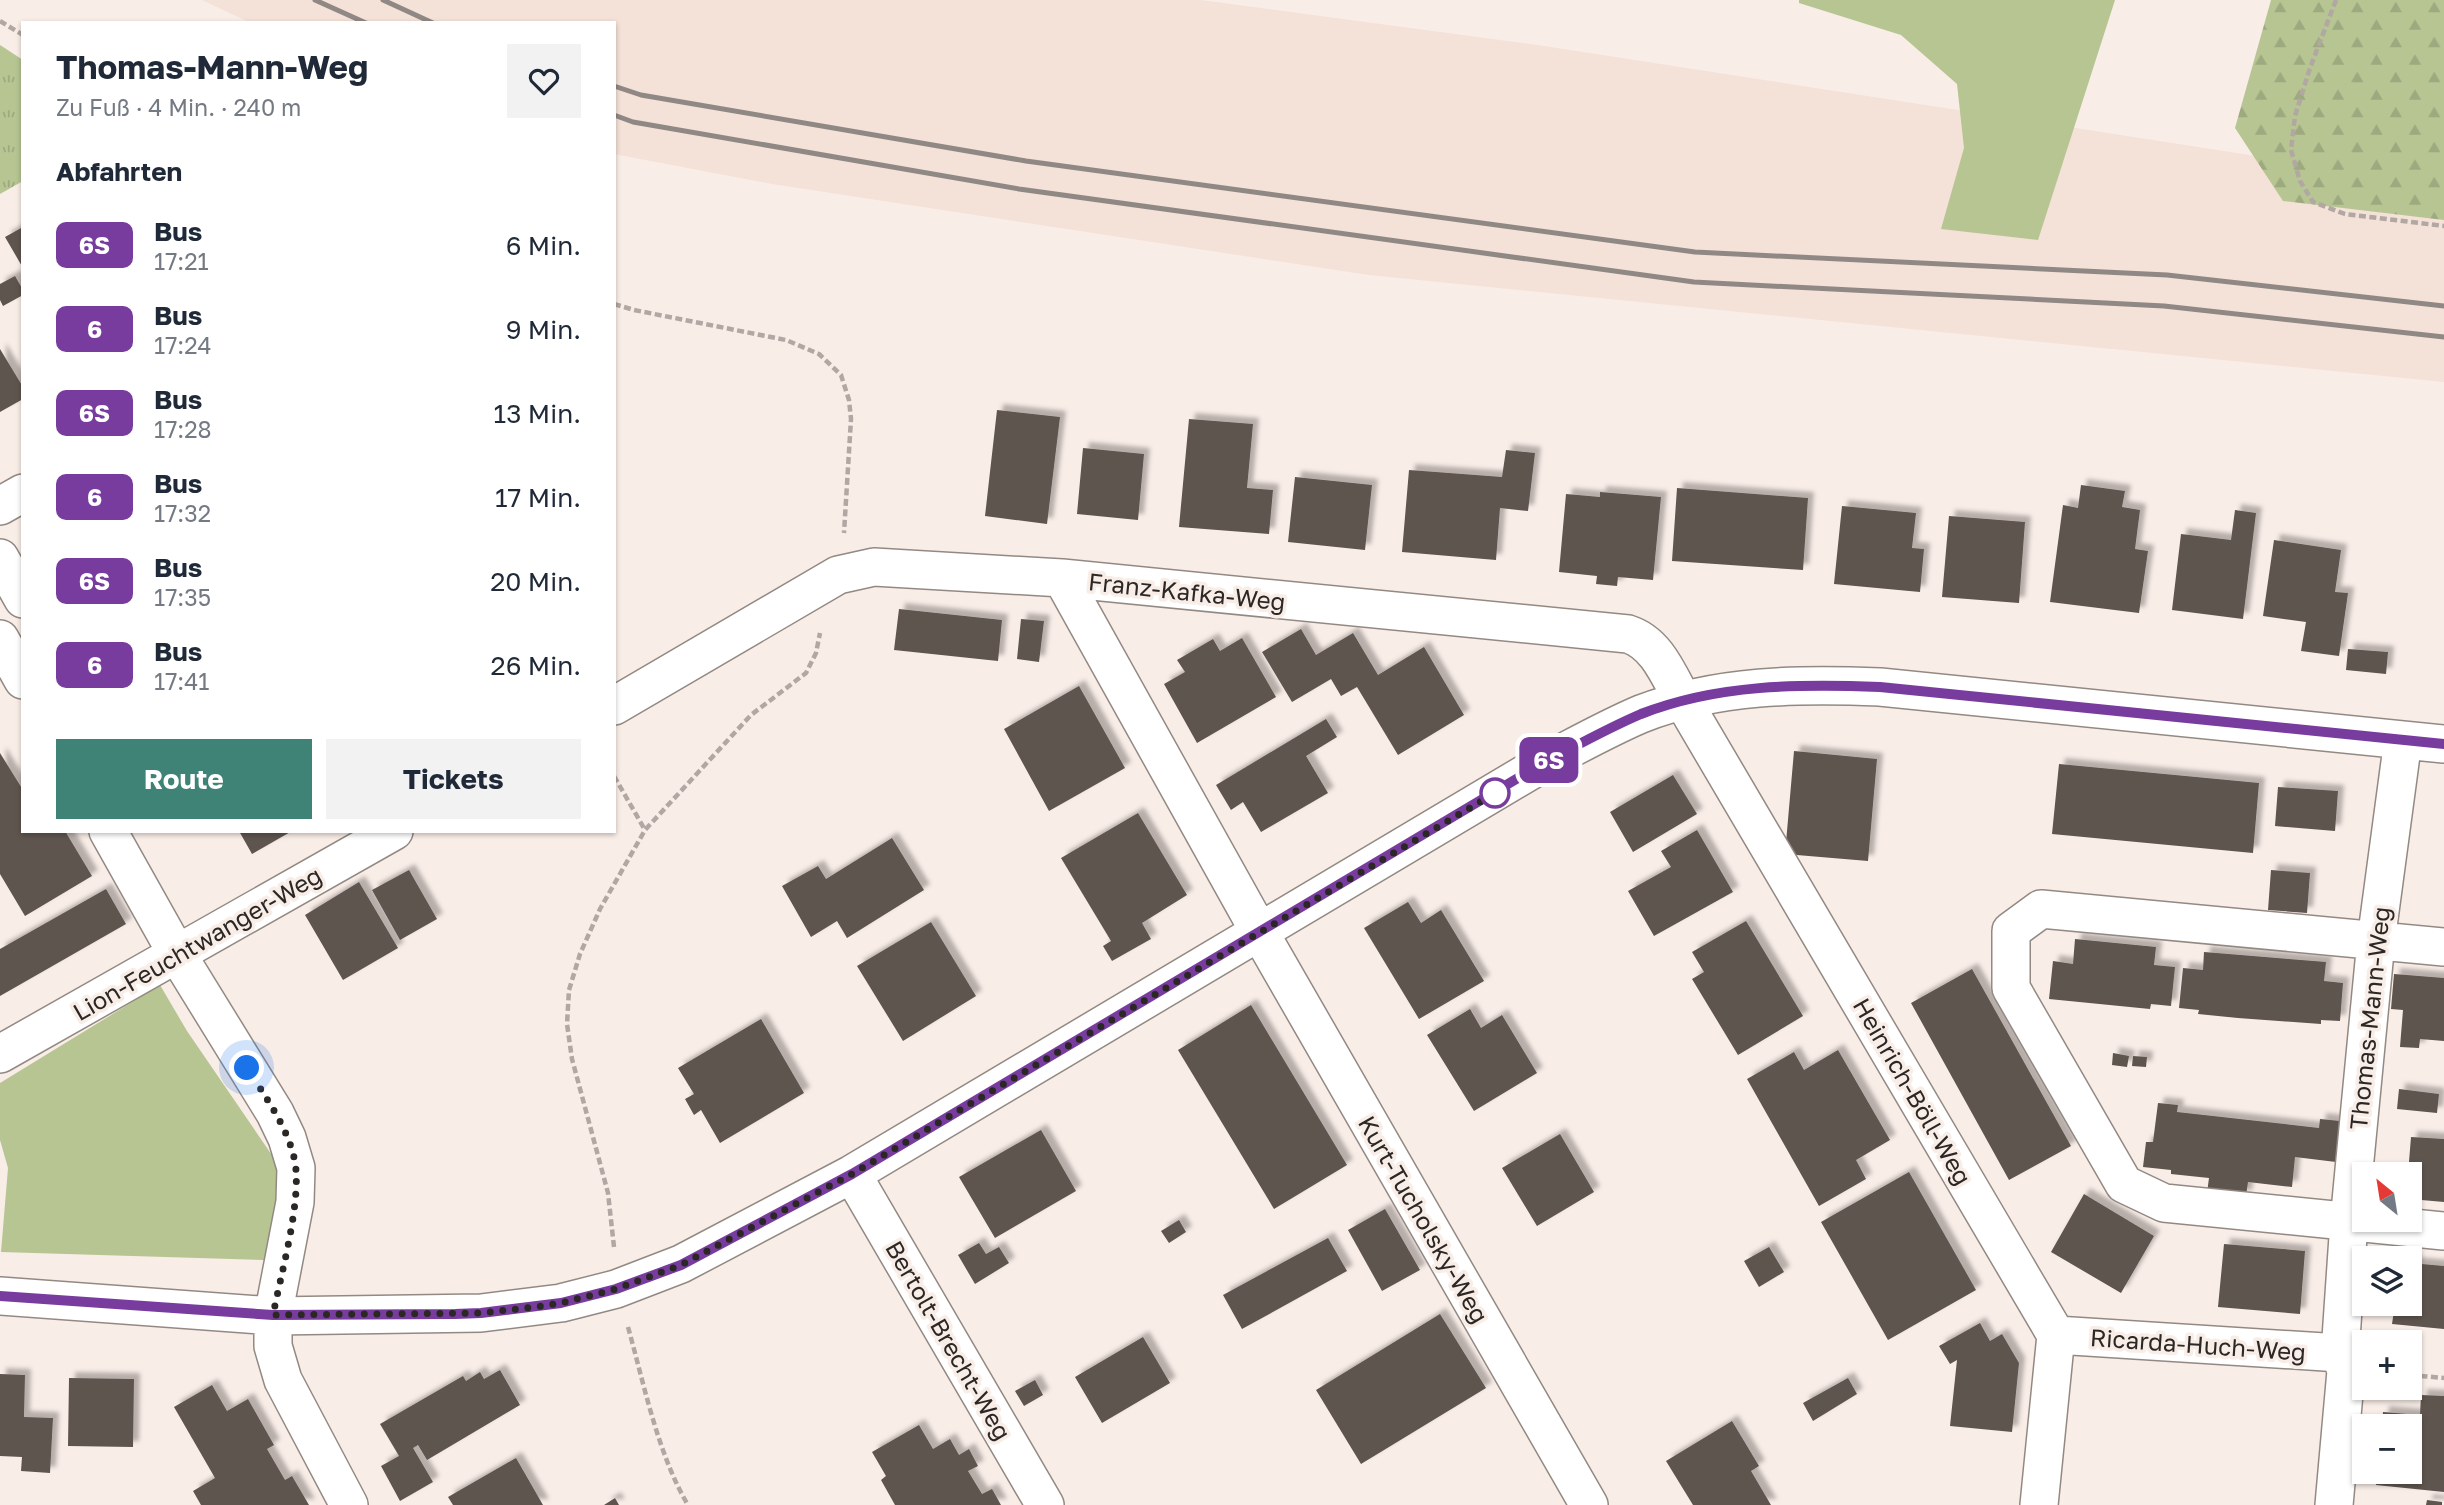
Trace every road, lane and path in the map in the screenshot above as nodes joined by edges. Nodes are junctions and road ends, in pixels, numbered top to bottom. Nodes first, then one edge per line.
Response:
1 (2336, 0) edge
2 (0, 21) edge
3 (21, 34) edge
4 (2444, 226) edge
5 (616, 305) edge
6 (21, 495) edge
7 (0, 506) edge
8 (0, 558) edge
9 (838, 575) junction
10 (1062, 578) junction
11 (21, 595) edge
12 (21, 612) edge
13 (0, 624) edge
14 (0, 639) edge
15 (21, 676) edge
16 (1683, 701) junction
17 (616, 705) edge
18 (2403, 740) junction
19 (2444, 744) edge
20 (616, 779) edge
21 (645, 830) junction
22 (109, 833) edge
23 (390, 833) edge
24 (1260, 933) junction
25 (2376, 942) junction
26 (2444, 947) edge
27 (177, 954) junction
28 (0, 1054) edge
29 (852, 1174) junction
30 (2349, 1222) junction
31 (2444, 1231) edge
32 (616, 1289) junction
33 (0, 1296) edge
34 (273, 1315) junction
35 (2056, 1335) junction
36 (2340, 1353) junction
37 (2422, 1376) edge
38 (2444, 1378) edge
39 (349, 1505) edge
40 (688, 1505) edge
41 (1045, 1505) edge
42 (1589, 1505) edge
43 (2039, 1505) edge
44 (2334, 1505) edge

1 - 4 path
2 - 3 path
5 - 9 path
6 - 7 street
8 - 11 street
9 - 10 street
9 - 17 street
9 - 21 path
10 - 16 street, Franz-Kafka-Weg
10 - 24 street, Franz-Kafka-Weg
12 - 13 street
14 - 15 street
16 - 18 street
16 - 24 street
16 - 35 street, Heinrich-Böll-Weg
18 - 19 street
18 - 25 street, Thomas-Mann-Weg
20 - 21 path
21 - 32 path
22 - 27 street
23 - 27 street, Lion-Feuchtwanger-Weg
24 - 29 street
24 - 42 street, Kurt-Tucholsky-Weg
25 - 26 street
25 - 30 street, Thomas-Mann-Weg
25 - 30 street
27 - 28 street, Lion-Feuchtwanger-Weg
27 - 34 street
29 - 32 street
29 - 41 street, Bertolt-Brecht-Weg
30 - 31 street
30 - 36 street, Thomas-Mann-Weg
32 - 34 street
32 - 40 path
33 - 34 street
34 - 39 street
35 - 36 street, Ricarda-Huch-Weg
35 - 43 street
36 - 44 street, Thomas-Mann-Weg
37 - 38 path

